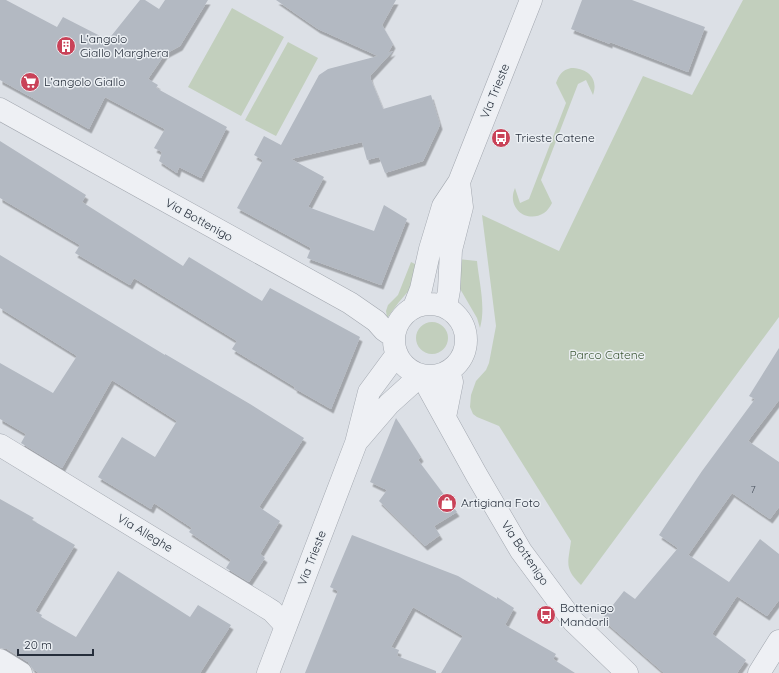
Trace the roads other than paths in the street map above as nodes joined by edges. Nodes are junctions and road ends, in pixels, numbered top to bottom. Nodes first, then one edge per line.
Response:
1 (531, 0) edge
2 (0, 110) edge
3 (459, 182) junction
4 (414, 307) junction
5 (446, 307) junction
6 (395, 345) junction
7 (450, 371) junction
8 (424, 376) junction
9 (445, 417) junction
10 (356, 443) junction
11 (0, 445) edge
12 (286, 626) junction
13 (779, 641) edge
14 (0, 660) edge
15 (22, 673) edge
16 (268, 673) edge
17 (627, 673) edge
18 (759, 673) edge

1 - 3 street, Via Trieste
2 - 6 street, Via Bottenigo
3 - 4 street, Via Trieste
3 - 5 street, Via Trieste
4 - 5 street
4 - 6 street
5 - 7 street
6 - 8 street
6 - 10 street, Via Trieste
7 - 8 street
7 - 9 street
8 - 9 street, Via Bottenigo
8 - 10 street, Via Trieste
9 - 17 street, Via Bottenigo
10 - 12 street, Via Trieste
11 - 12 street, Via Alleghe
12 - 16 street, Via Trieste
13 - 18 street
14 - 15 street

